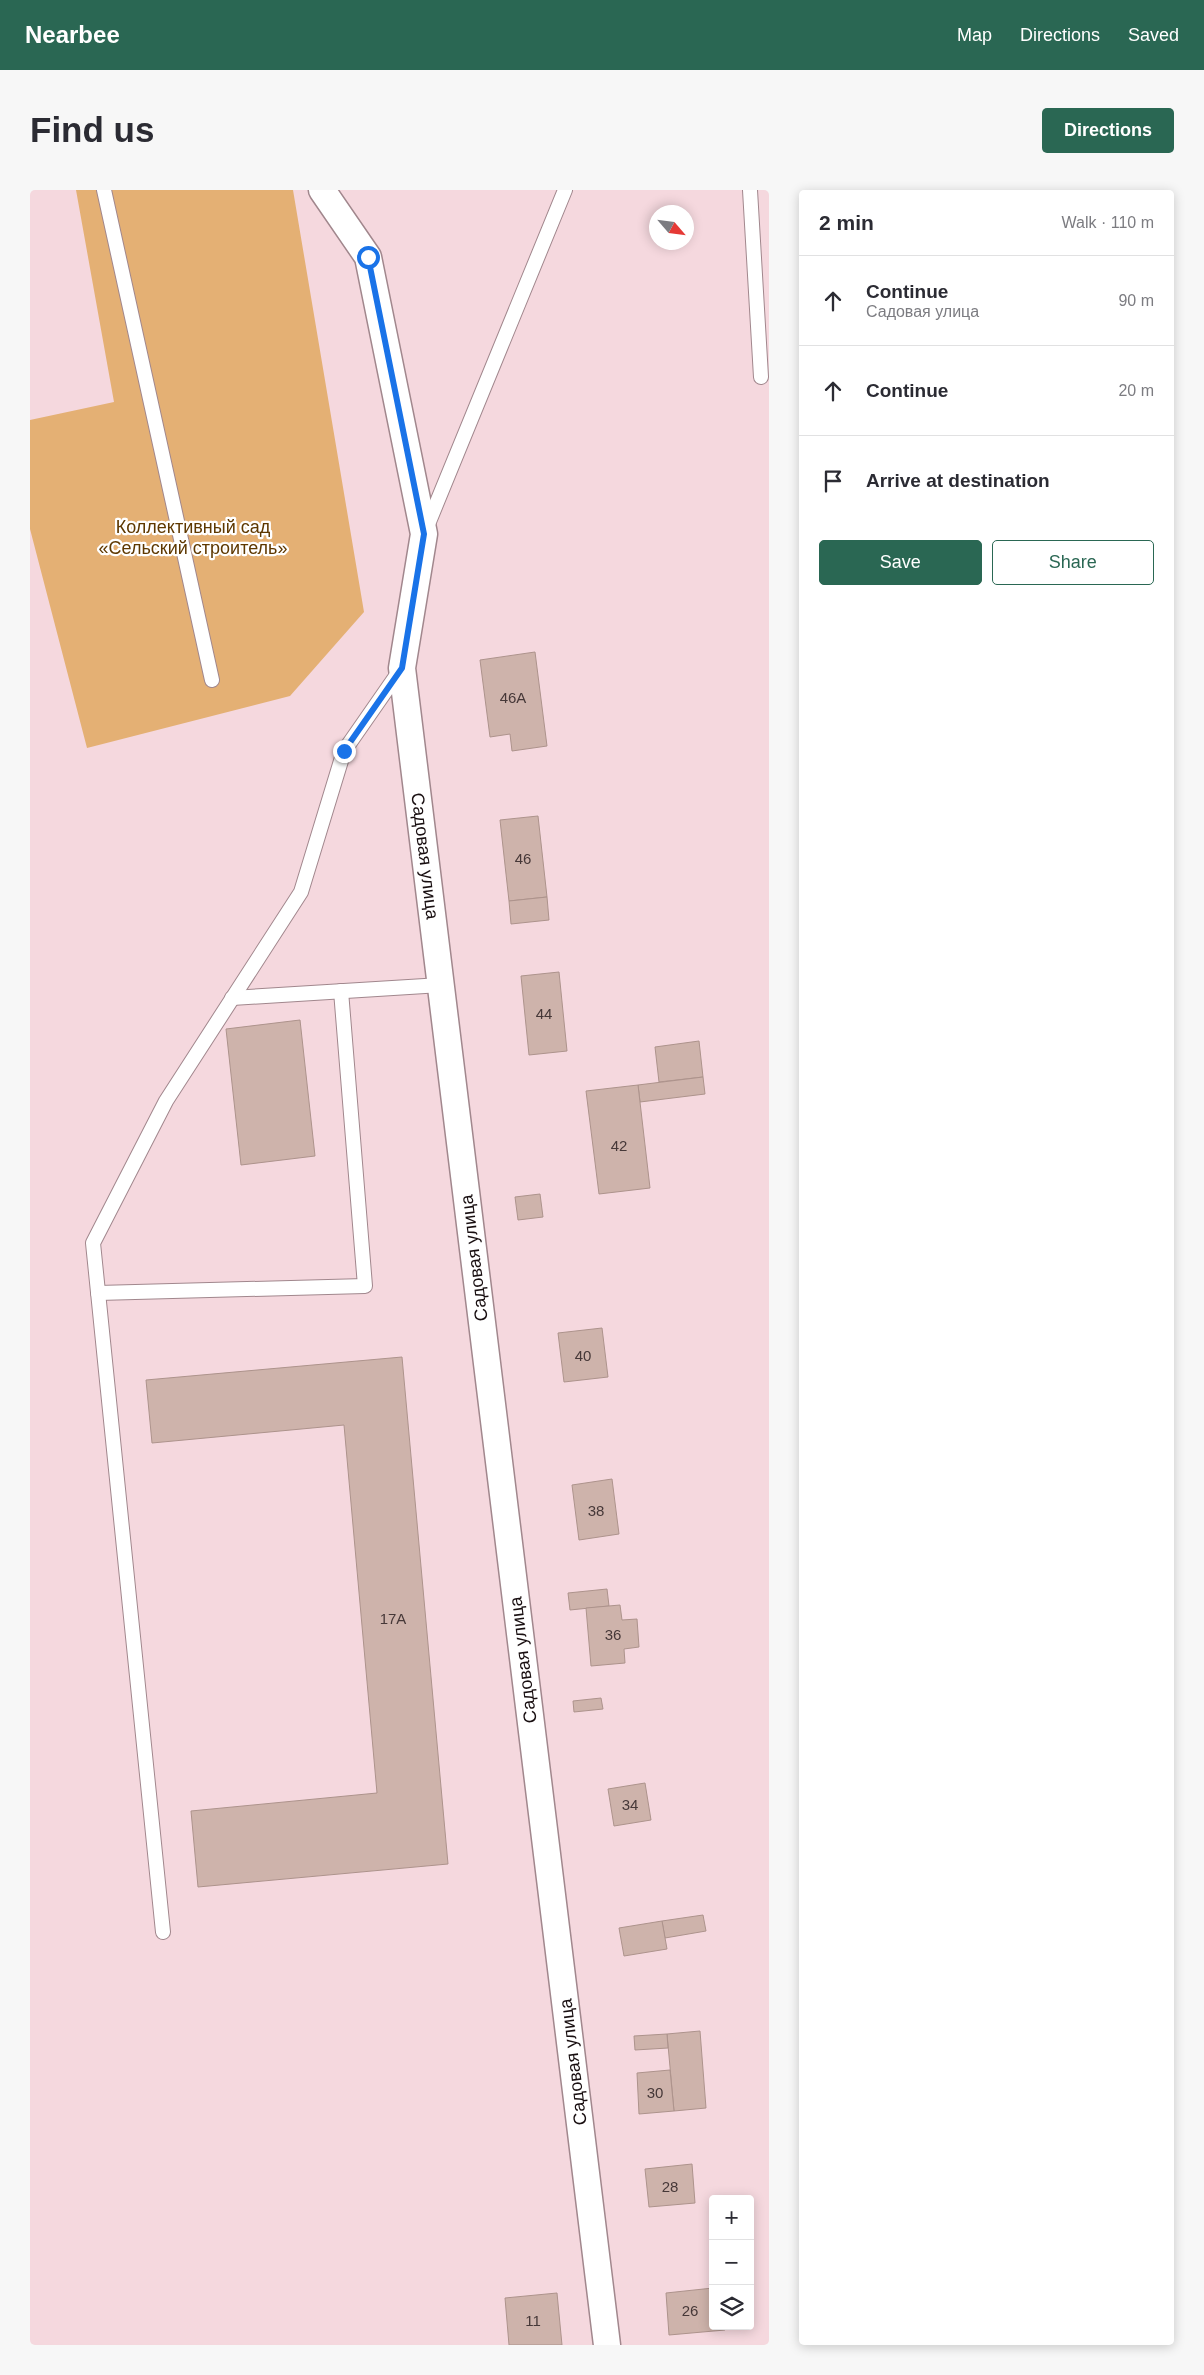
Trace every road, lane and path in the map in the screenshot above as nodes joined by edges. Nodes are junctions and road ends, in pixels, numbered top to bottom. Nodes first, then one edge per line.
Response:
1 (104, 190) edge
2 (322, 190) edge
3 (565, 190) edge
4 (750, 190) edge
5 (761, 378) dead end
6 (424, 534) junction
7 (402, 668) junction
8 (212, 680) dead end
9 (440, 985) junction
10 (340, 992) junction
11 (232, 998) junction
12 (98, 1293) junction
13 (163, 1932) dead end
14 (607, 2345) edge

1 - 8 lane
2 - 6 street, Садовая улица
3 - 6 lane
4 - 5 lane
6 - 7 street, Садовая улица
7 - 9 street, Садовая улица
7 - 11 lane
9 - 10 lane
9 - 14 street, Садовая улица
10 - 11 lane
10 - 12 lane
11 - 12 lane
12 - 13 lane

